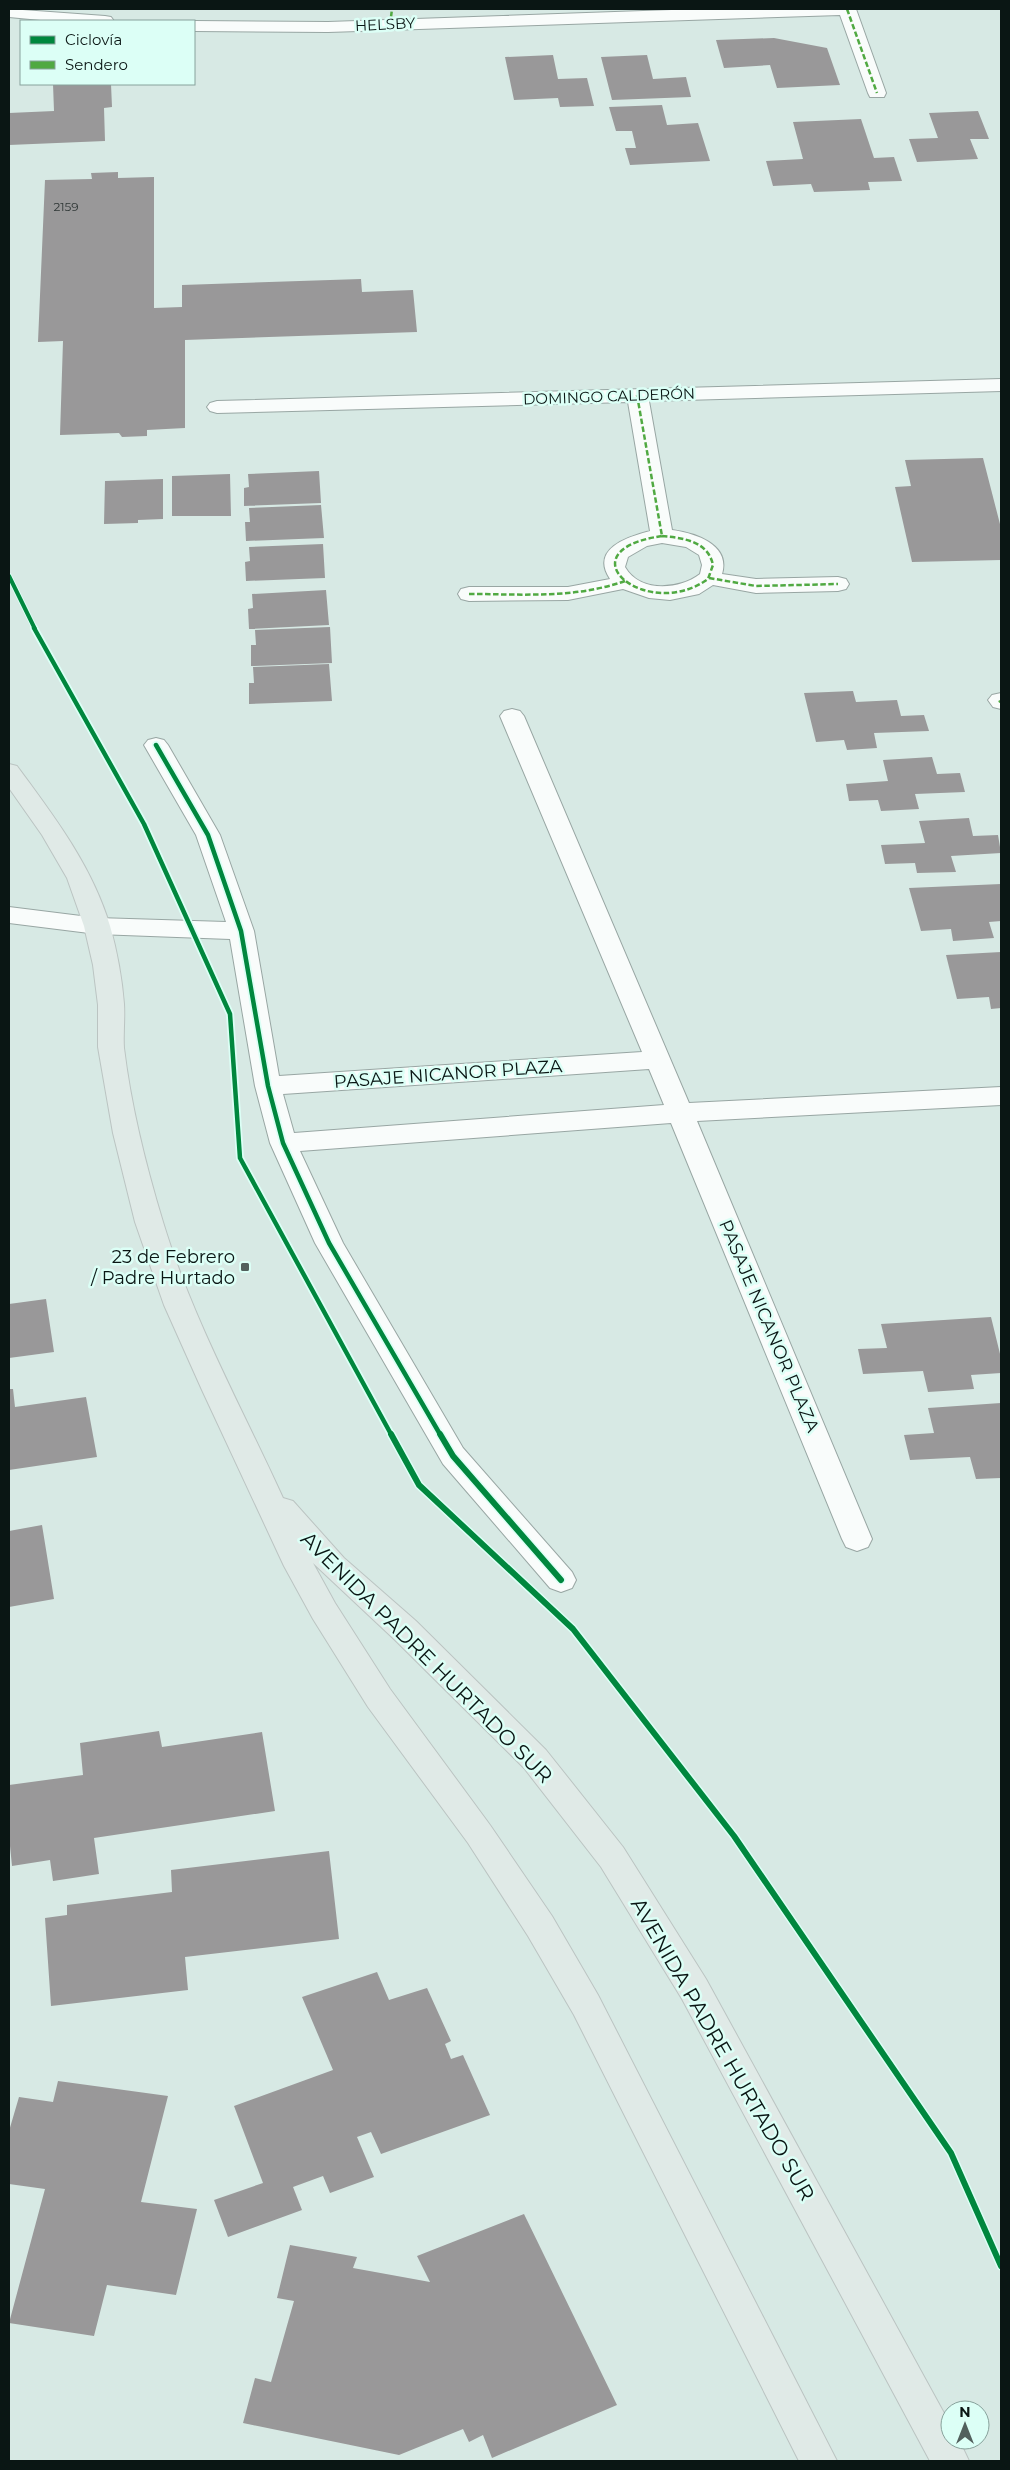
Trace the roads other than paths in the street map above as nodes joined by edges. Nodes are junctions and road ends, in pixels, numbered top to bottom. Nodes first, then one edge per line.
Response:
1 (94, 9) edge
2 (847, 9) edge
3 (9, 12) edge
4 (391, 17) edge
5 (95, 20) edge
6 (105, 20) edge
7 (195, 26) edge
8 (877, 93) dead end
9 (1001, 385) edge
10 (637, 395) junction
11 (217, 407) dead end
12 (662, 536) junction
13 (709, 578) junction
14 (625, 581) junction
15 (838, 584) dead end
16 (469, 594) dead end
17 (512, 716) dead end
18 (156, 745) dead end
19 (9, 771) edge
20 (9, 915) edge
21 (97, 926) junction
22 (241, 931) junction
23 (658, 1060) junction
24 (268, 1086) junction
25 (1001, 1096) edge
26 (680, 1113) junction
27 (284, 1143) junction
28 (260, 1478) junction
29 (857, 1539) dead end
30 (561, 1580) dead end
31 (818, 2461) edge
32 (950, 2461) edge

1 - 6 street
2 - 4 street, HELSBY
2 - 8 street
3 - 5 street
4 - 7 street, HELSBY
9 - 10 street, DOMINGO CALDERÓN
10 - 11 street, DOMINGO CALDERÓN
10 - 12 street
12 - 13 street
12 - 14 street
13 - 14 street
13 - 15 street
14 - 16 street
17 - 23 street, PASAJE NICANOR PLAZA
18 - 22 street
19 - 21 main road, AVENIDA PADRE HURTADO SUR
20 - 21 street
21 - 22 street
21 - 28 main road, AVENIDA PADRE HURTADO SUR
22 - 24 street
23 - 24 street, PASAJE NICANOR PLAZA
23 - 26 street, PASAJE NICANOR PLAZA
24 - 27 street
25 - 26 street
26 - 27 street
26 - 29 street, PASAJE NICANOR PLAZA
27 - 30 street
28 - 31 main road, AVENIDA PADRE HURTADO SUR
28 - 32 main road, AVENIDA PADRE HURTADO SUR

